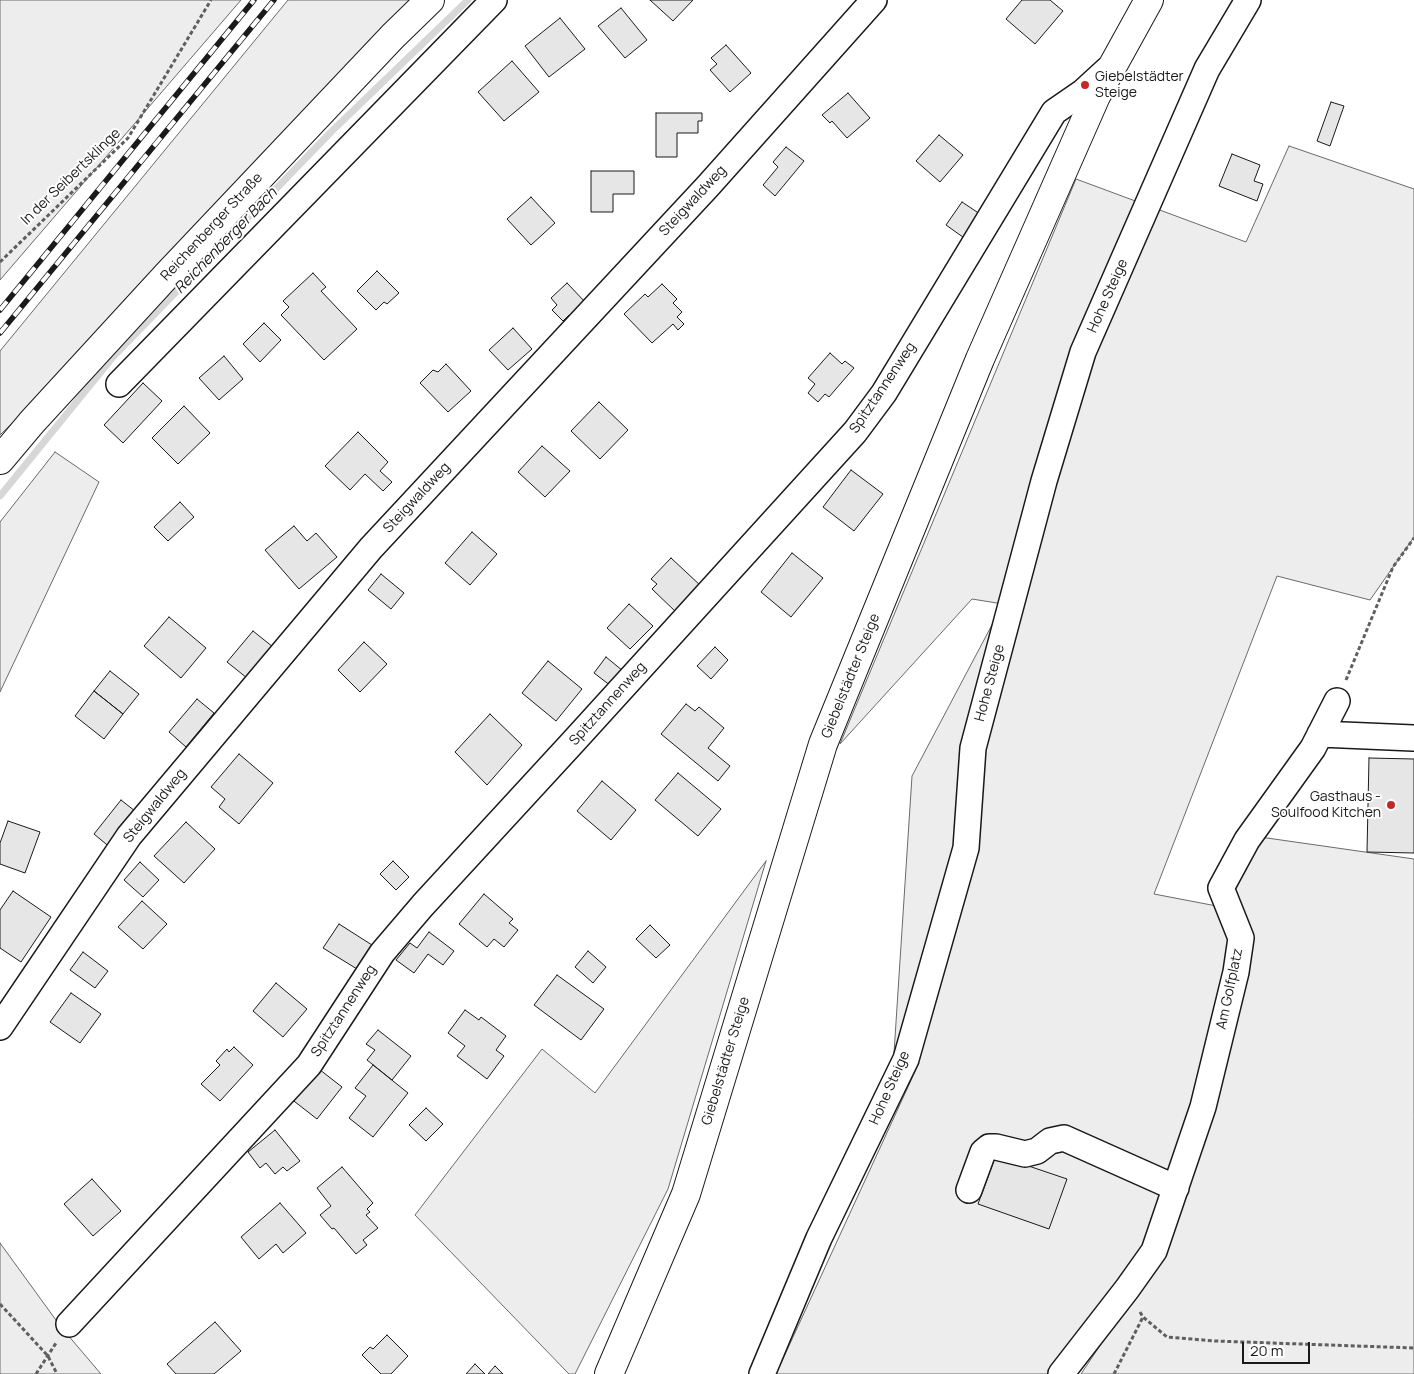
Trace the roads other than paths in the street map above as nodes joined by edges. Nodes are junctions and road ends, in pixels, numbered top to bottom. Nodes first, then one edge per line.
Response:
1 (430, 0) edge
2 (494, 0) edge
3 (874, 0) edge
4 (1149, 0) edge
5 (1248, 0) edge
6 (1115, 63) junction
7 (118, 384) dead end
8 (0, 460) edge
9 (1337, 701) road end
10 (1320, 734) junction
11 (1413, 738) edge
12 (0, 1027) edge
13 (1176, 1188) junction
14 (969, 1190) dead end
15 (69, 1324) road end
16 (609, 1374) edge
17 (762, 1374) edge
18 (1061, 1374) edge

1 - 8 main road, Reichenberger Straße
2 - 7 street
3 - 12 street, Steigwaldweg
4 - 6 main road, Giebelstädter Steige
5 - 17 street, Hohe Steige
6 - 15 street, Spitztannenweg
6 - 16 main road, Giebelstädter Steige
9 - 10 street, Am Golfplatz
10 - 11 street
10 - 13 street, Am Golfplatz
13 - 14 street
13 - 18 street, Am Golfplatz

